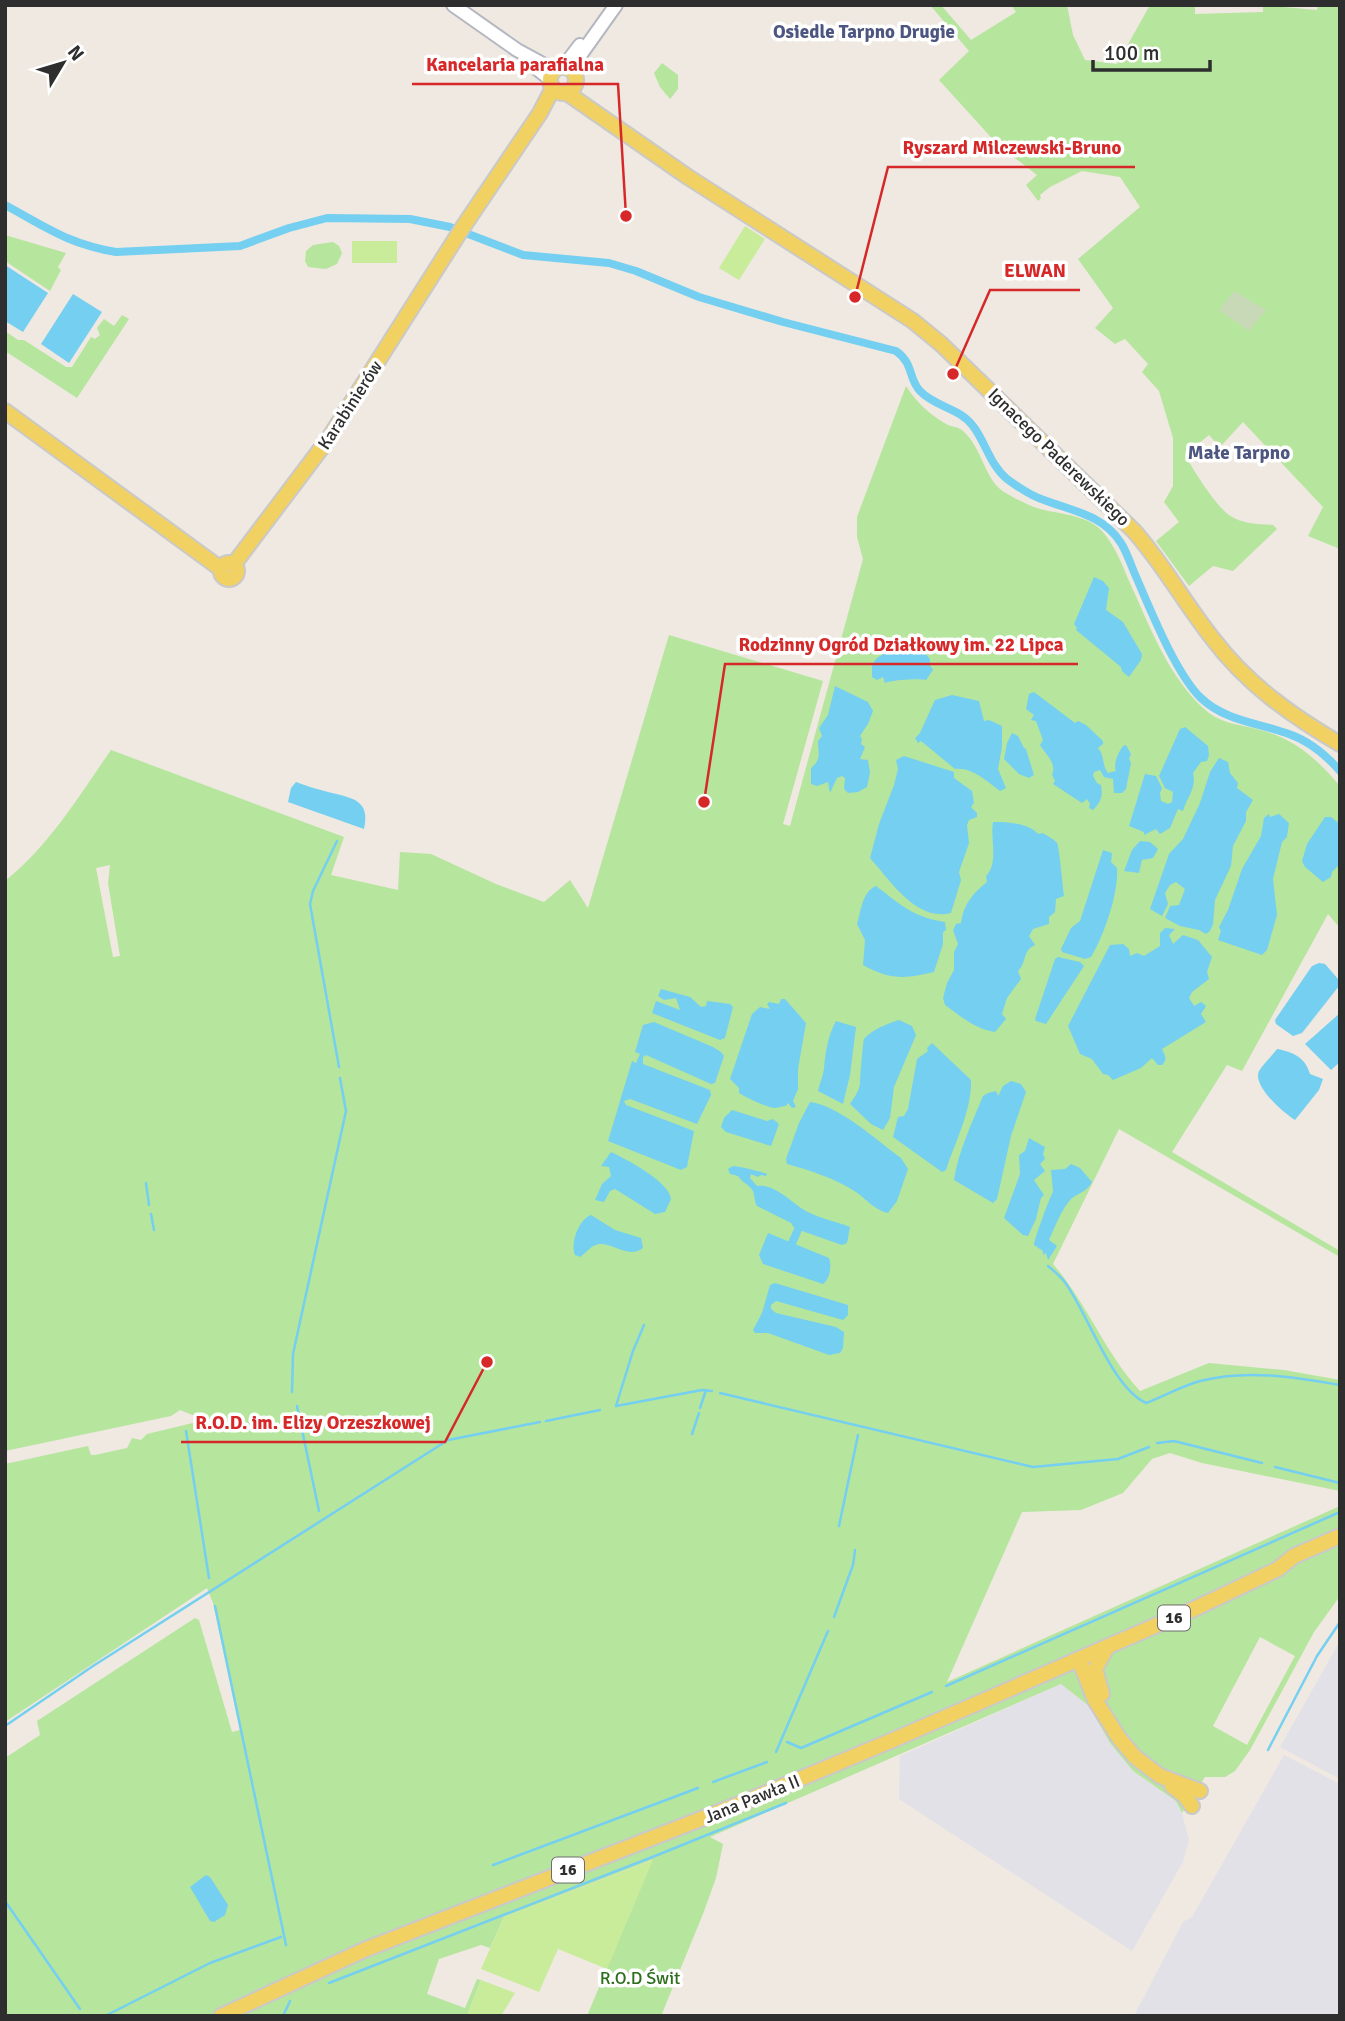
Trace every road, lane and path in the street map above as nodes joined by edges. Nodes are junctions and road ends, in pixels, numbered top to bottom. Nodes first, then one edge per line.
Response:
1 (453, 5) edge
2 (616, 5) edge
3 (562, 81) junction
4 (5, 411) edge
5 (1340, 744) edge
6 (1340, 1536) edge
7 (1340, 1547) edge
8 (1278, 1569) junction
9 (1106, 1648) junction
10 (1079, 1660) junction
11 (1111, 1726) junction
12 (1160, 1776) junction
13 (1200, 1791) dead end
14 (1192, 1806) dead end
15 (221, 2016) edge

1 - 3 street
2 - 3 street
3 - 4 main road, Karabinierów
3 - 5 main road, Ignacego Paderewskiego
6 - 8 main road, Jana Pawła II / 16
7 - 8 main road, Jana Pawła II / 16
8 - 9 main road, Jana Pawła II / 16
9 - 10 main road, Jana Pawła II / 16
9 - 11 main road
10 - 11 main road
10 - 15 main road, Jana Pawła II / 16
11 - 12 main road
12 - 13 main road
12 - 14 main road

